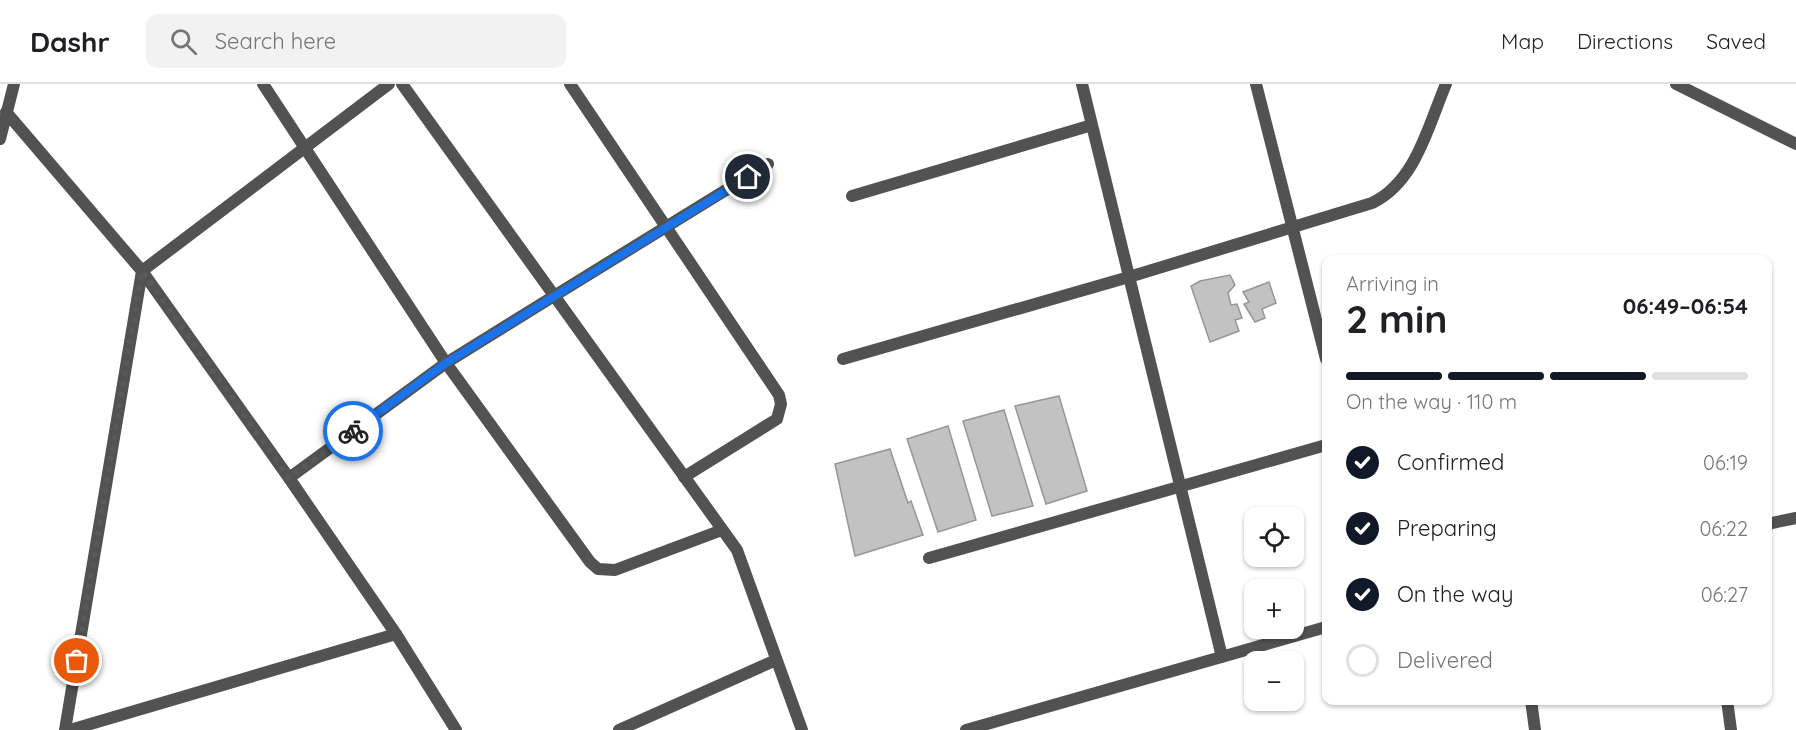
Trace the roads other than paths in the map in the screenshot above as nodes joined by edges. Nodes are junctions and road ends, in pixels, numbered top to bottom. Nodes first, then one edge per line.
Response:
1 (14, 84) edge
2 (263, 84) edge
3 (390, 84) edge
4 (402, 84) edge
5 (570, 84) edge
6 (1082, 84) edge
7 (1256, 84) edge
8 (1446, 84) edge
9 (1676, 84) edge
10 (6, 112) junction
11 (1092, 125) junction
12 (0, 139) edge
13 (1796, 144) edge
14 (305, 149) junction
15 (768, 164) dead end
16 (852, 196) dead end
17 (667, 226) junction
18 (1293, 227) junction
19 (142, 271) junction
20 (1129, 277) junction
21 (554, 296) junction
22 (1322, 343) edge
23 (843, 359) dead end
24 (446, 363) junction
25 (1322, 446) edge
26 (684, 477) junction
27 (289, 478) junction
28 (1180, 488) junction
29 (1796, 518) edge
30 (1772, 523) edge
31 (722, 530) junction
32 (929, 558) dead end
33 (1322, 628) edge
34 (396, 634) junction
35 (1222, 657) junction
36 (777, 660) junction
37 (1532, 705) edge
38 (1728, 705) edge
39 (1006, 725) edge
40 (67, 730) edge
41 (456, 730) edge
42 (618, 730) edge
43 (802, 730) edge
44 (966, 730) edge
45 (1535, 730) edge
46 (1731, 730) edge

1 - 10 street
2 - 14 street
3 - 14 street
4 - 21 street
5 - 17 street
6 - 11 street
7 - 18 street
8 - 18 street
9 - 13 street
10 - 12 street
10 - 19 street
11 - 16 street
11 - 20 street
14 - 19 street
14 - 24 street
15 - 17 street
17 - 21 street
17 - 26 street
18 - 20 street
18 - 22 street
19 - 27 street
19 - 40 street
20 - 23 street
20 - 28 street
21 - 24 street
21 - 26 street
24 - 27 street
24 - 31 street
25 - 28 street
26 - 31 street
27 - 34 street
28 - 32 street
28 - 35 street
29 - 30 street
31 - 36 street
33 - 35 street
34 - 40 street
34 - 41 street
35 - 39 street
36 - 42 street
36 - 43 street
37 - 45 street
38 - 46 street
39 - 44 street

